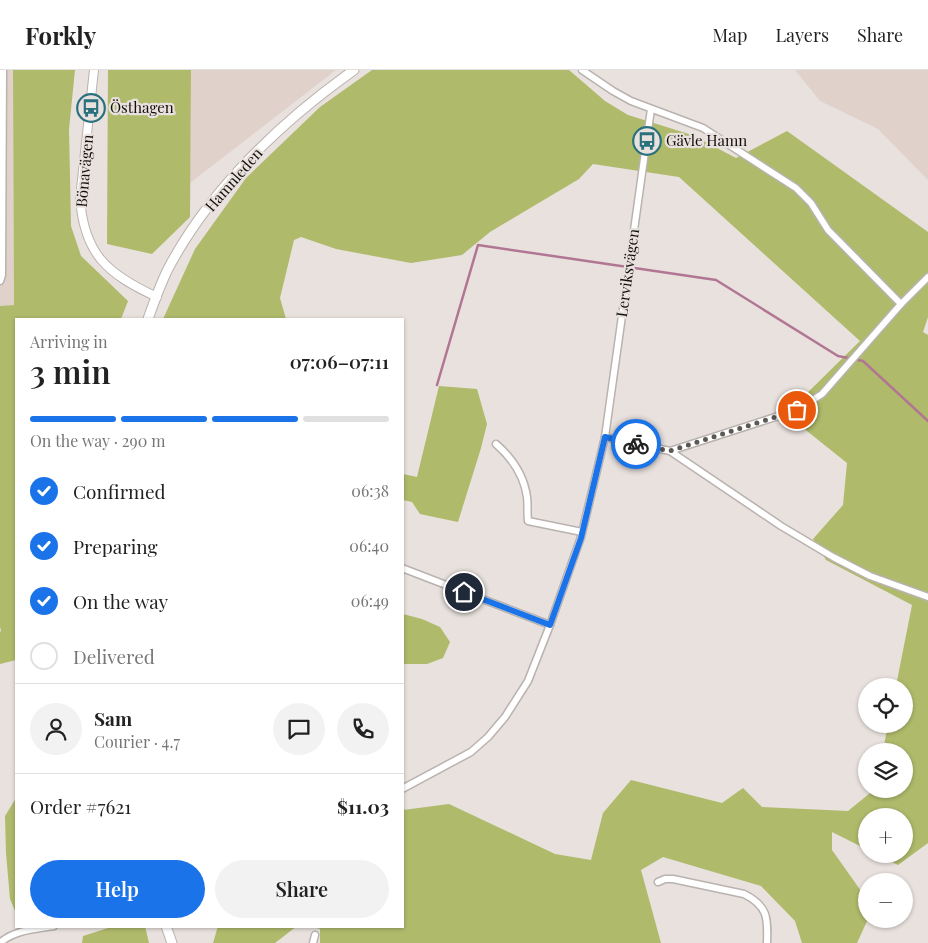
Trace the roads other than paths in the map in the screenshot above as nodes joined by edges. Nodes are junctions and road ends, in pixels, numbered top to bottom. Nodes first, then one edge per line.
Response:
1 (94, 70) edge
2 (354, 70) edge
3 (582, 70) edge
4 (2, 71) edge
5 (651, 109) junction
6 (1, 147) edge
7 (928, 277) edge
8 (0, 282) edge
9 (157, 297) junction
10 (901, 304) junction
11 (148, 318) edge
12 (605, 437) junction
13 (496, 444) dead end
14 (670, 451) junction
15 (582, 532) junction
16 (404, 569) edge
17 (924, 596) edge
18 (550, 625) junction
19 (404, 788) edge
20 (658, 882) dead end
21 (43, 928) edge
22 (167, 928) edge
23 (315, 935) dead end
24 (0, 943) edge
25 (172, 943) edge
26 (313, 943) edge
27 (767, 943) edge

1 - 9 street, Bönavägen
2 - 9 main road, Hamnleden
3 - 5 street
4 - 6 street
5 - 10 street
5 - 12 street, Lerviksvägen
6 - 8 street
7 - 10 street
9 - 11 main road, Hamnleden
10 - 14 street
12 - 14 street
12 - 15 street, Lerviksvägen
13 - 15 street
14 - 17 street
15 - 18 street, Lerviksvägen
16 - 18 street
18 - 19 street, Lerviksvägen
20 - 27 street
21 - 24 street
22 - 25 main road
23 - 26 street

